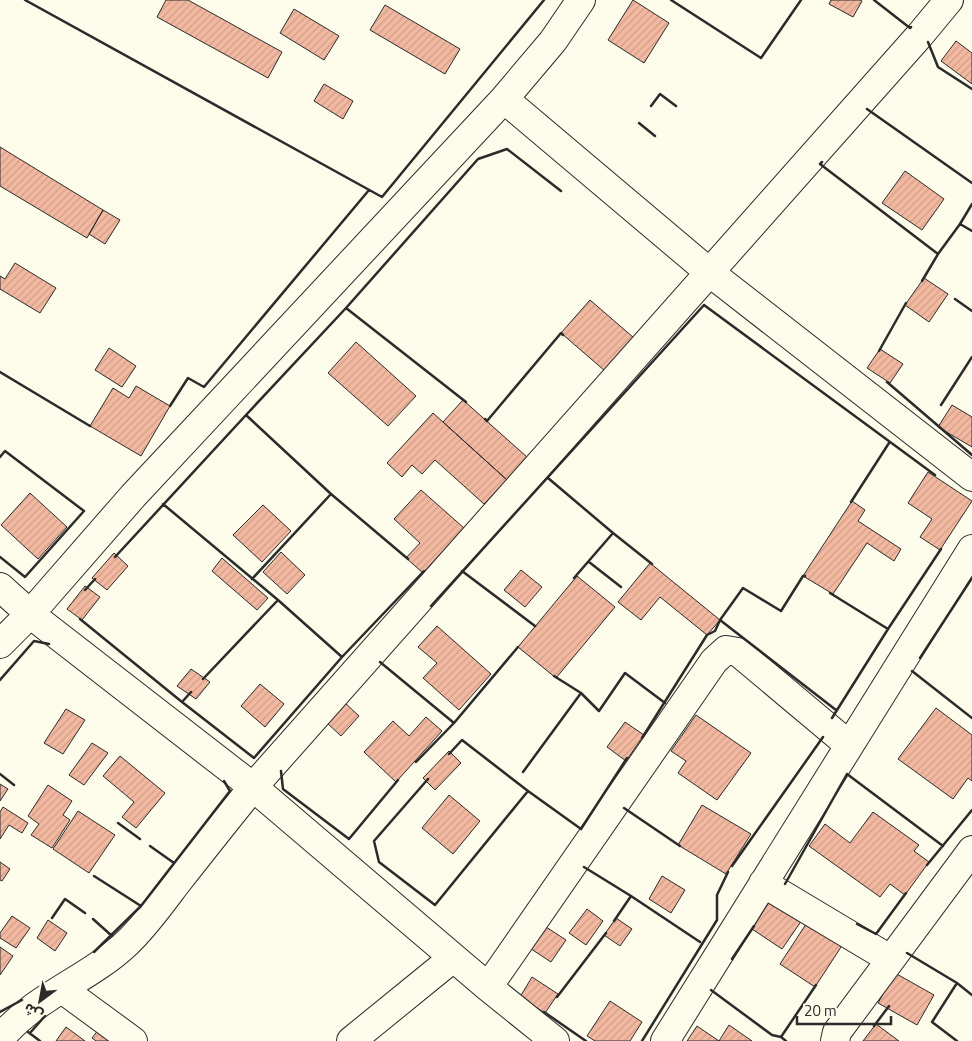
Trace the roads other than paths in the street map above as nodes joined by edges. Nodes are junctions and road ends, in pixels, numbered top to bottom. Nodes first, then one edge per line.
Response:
1 (581, 0) edge
2 (949, 0) edge
3 (504, 100) junction
4 (709, 272) junction
5 (972, 477) edge
6 (972, 549) edge
7 (0, 587) edge
8 (30, 614) junction
9 (0, 644) edge
10 (849, 745) junction
11 (253, 787) junction
12 (972, 850) edge
13 (763, 883) junction
14 (453, 958) junction
15 (890, 959) junction
16 (488, 987) junction
17 (62, 989) junction
18 (0, 1039) edge
19 (133, 1041) edge
20 (351, 1041) edge
21 (555, 1041) edge
22 (665, 1041) edge
23 (835, 1041) edge

1 - 3 street
2 - 4 street
3 - 4 street
3 - 8 street
4 - 5 street
4 - 11 street
6 - 10 street
7 - 8 street
8 - 9 street
8 - 11 street
10 - 13 street
10 - 16 street
11 - 14 street
11 - 17 street
12 - 15 street
13 - 15 street
13 - 22 street
14 - 16 street
14 - 20 street
15 - 23 street
16 - 21 street
17 - 18 street
17 - 19 street

